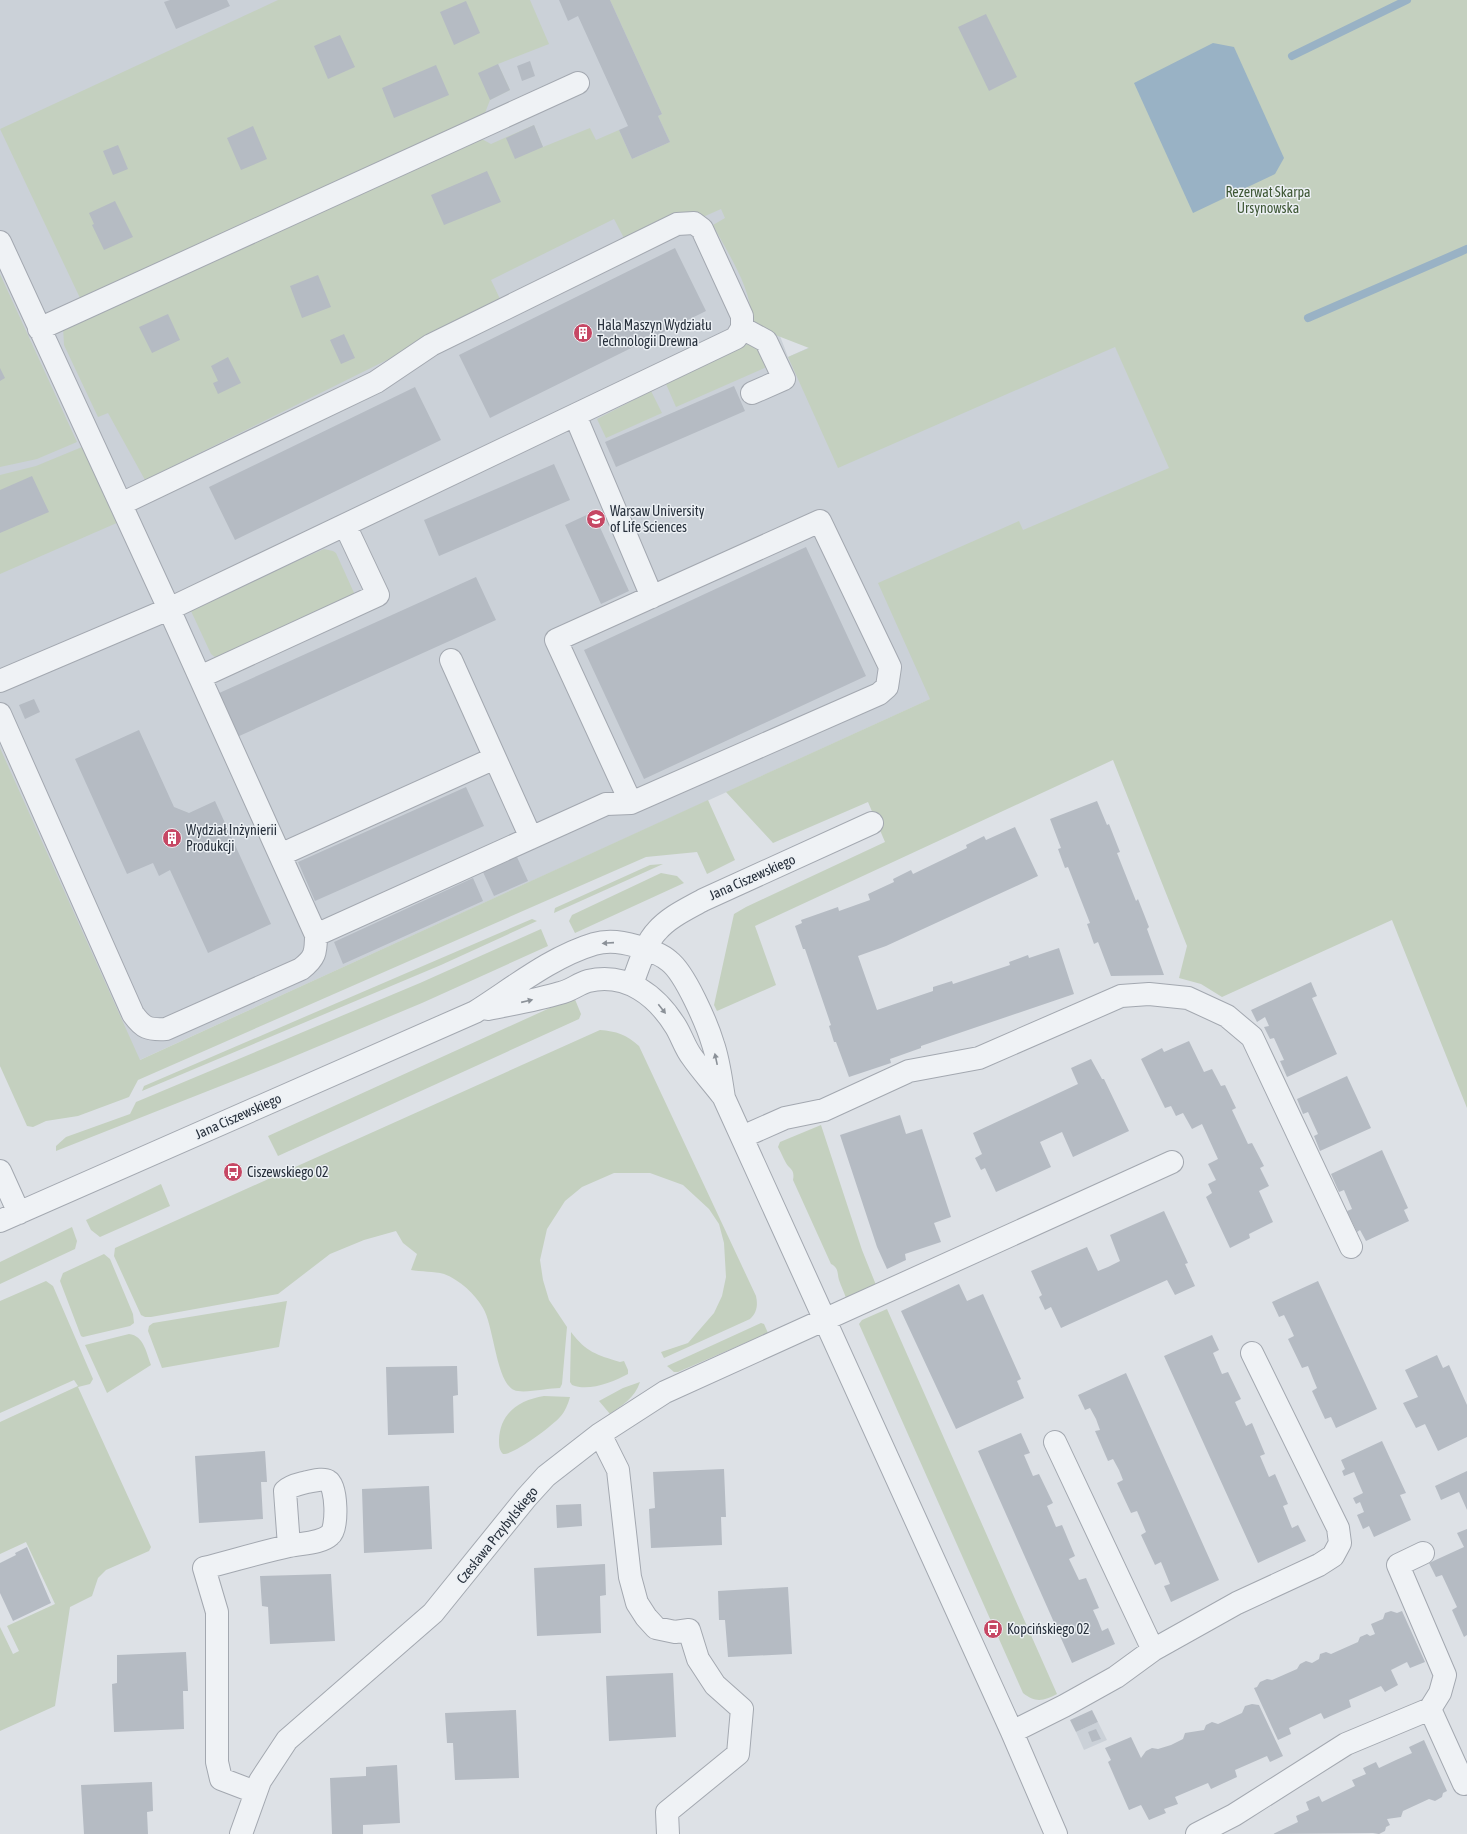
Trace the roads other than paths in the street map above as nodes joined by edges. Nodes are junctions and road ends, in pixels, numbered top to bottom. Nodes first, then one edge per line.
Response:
1 (578, 83) dead end
2 (0, 242) edge
3 (742, 328) junction
4 (39, 329) junction
5 (752, 393) dead end
6 (575, 415) junction
7 (121, 504) junction
8 (345, 525) junction
9 (652, 597) junction
10 (170, 609) junction
11 (451, 660) dead end
12 (200, 677) junction
13 (0, 682) edge
14 (0, 714) edge
15 (495, 758) junction
16 (631, 803) junction
17 (872, 823) dead end
18 (531, 838) junction
19 (280, 854) junction
20 (316, 935) junction
21 (646, 949) junction
22 (632, 984) junction
23 (476, 1012) junction
24 (724, 1098) junction
25 (742, 1136) junction
26 (1172, 1162) dead end
27 (0, 1171) edge
28 (10, 1217) edge
29 (1351, 1247) dead end
30 (826, 1320) junction
31 (1252, 1353) dead end
32 (600, 1434) junction
33 (1055, 1442) dead end
34 (289, 1546) dead end
35 (1423, 1553) dead end
36 (1153, 1650) junction
37 (1430, 1709) junction
38 (1012, 1732) junction
39 (1464, 1784) dead end
40 (255, 1792) junction
41 (241, 1834) edge
42 (668, 1834) edge
43 (1056, 1834) edge
44 (1197, 1834) edge

1 - 4 street
2 - 4 street
3 - 5 street
3 - 6 street
3 - 7 street
4 - 7 street
6 - 8 street
6 - 9 street
7 - 10 street
8 - 10 street
8 - 12 street
9 - 16 street
9 - 16 street
10 - 12 street
10 - 13 street
11 - 15 street
12 - 19 street
14 - 20 street
15 - 18 street
15 - 19 street
16 - 18 street
17 - 21 street, Jana Ciszewskiego
18 - 20 street
19 - 20 street
21 - 22 street, Jana Ciszewskiego
21 -> 23 street, Jana Ciszewskiego
24 -> 21 street
23 -> 22 street, Jana Ciszewskiego
22 -> 24 street
23 - 28 street, Jana Ciszewskiego
24 - 25 street
25 - 29 street
25 - 30 street
26 - 30 street, Czesława Przybylskiego
27 - 28 street
30 - 32 street, Czesława Przybylskiego
30 - 38 street
31 - 36 street
32 - 40 street, Czesława Przybylskiego
32 - 42 street
33 - 36 street
34 - 40 street
35 - 37 street
36 - 38 street
37 - 39 street
37 - 44 street
38 - 43 street
40 - 41 street, Czesława Przybylskiego

